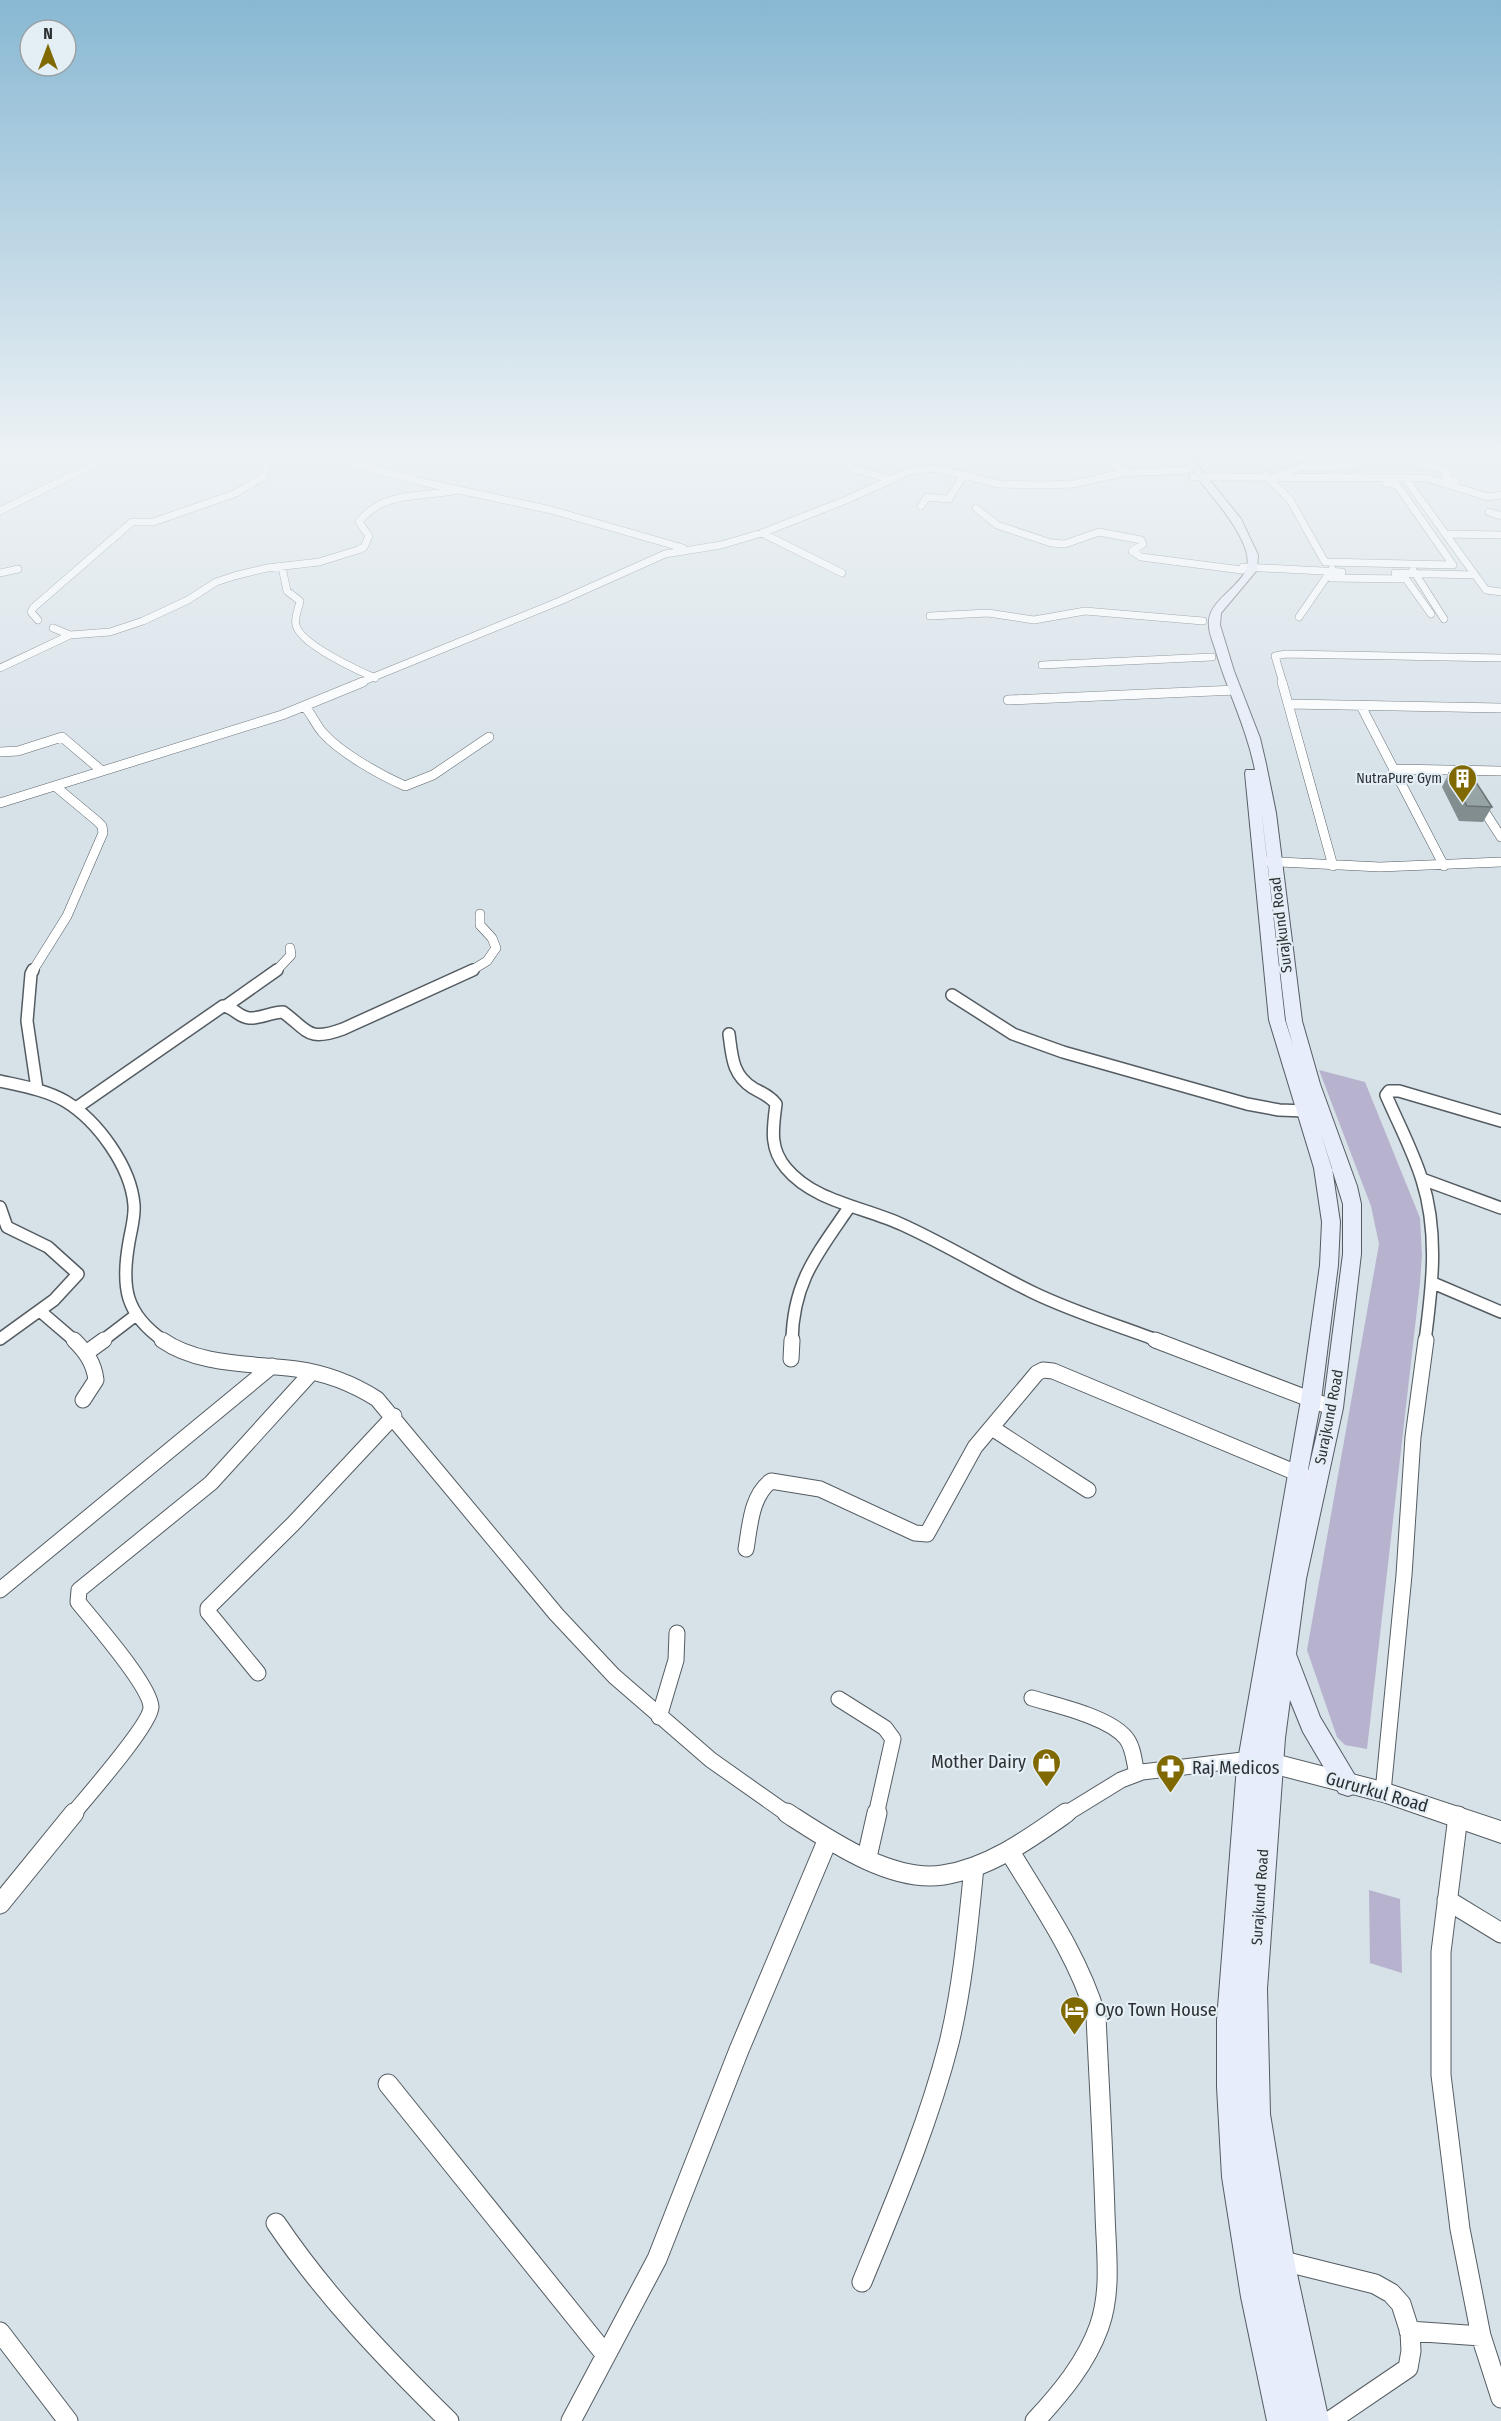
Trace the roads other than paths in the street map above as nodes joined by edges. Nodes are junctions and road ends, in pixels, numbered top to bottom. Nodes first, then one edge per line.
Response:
1 (76, 571) edge
2 (250, 571) edge
3 (283, 571) edge
4 (627, 571) edge
5 (838, 571) edge
6 (1243, 571) edge
7 (1244, 571) edge
8 (1302, 571) edge
9 (1347, 571) edge
10 (1407, 571) edge
11 (1414, 572) junction
12 (842, 573) dead end
13 (1330, 573) junction
14 (1473, 573) joint
15 (1397, 576) junction
16 (1501, 592) edge
17 (1431, 614) dead end
18 (930, 616) dead end
19 (1299, 617) dead end
20 (1444, 619) dead end
21 (38, 620) dead end
22 (1203, 621) junction
23 (53, 628) dead end
24 (70, 635) junction
25 (1212, 657) junction
26 (1501, 658) edge
27 (1042, 666) dead end
28 (0, 668) edge
29 (375, 678) junction
30 (1231, 690) junction
31 (1008, 700) dead end
32 (1289, 704) junction
33 (304, 706) junction
34 (1361, 706) junction
35 (1501, 708) edge
36 (489, 738) dead end
37 (0, 752) edge
38 (1393, 768) junction
39 (102, 771) junction
40 (1460, 771) junction
41 (1501, 771) edge
42 (1466, 781) edge
43 (56, 786) junction
44 (1472, 790) edge
45 (0, 804) edge
46 (1501, 837) edge
47 (1501, 861) edge
48 (1268, 862) junction
49 (1333, 866) junction
50 (1444, 866) junction
51 (480, 914) dead end
52 (290, 948) dead end
53 (952, 995) dead end
54 (226, 1006) junction
55 (729, 1034) dead end
56 (0, 1081) edge
57 (37, 1089) junction
58 (76, 1108) junction
59 (1306, 1111) junction
60 (1501, 1121) edge
61 (1422, 1179) junction
62 (850, 1206) junction
63 (0, 1207) edge
64 (1501, 1208) edge
65 (1433, 1283) junction
66 (40, 1311) junction
67 (1501, 1312) edge
68 (135, 1315) junction
69 (0, 1340) edge
70 (86, 1353) junction
71 (791, 1359) dead end
72 (272, 1366) junction
73 (312, 1372) junction
74 (83, 1400) dead end
75 (1311, 1400) junction
76 (1333, 1408) junction
77 (394, 1416) junction
78 (992, 1428) junction
79 (1306, 1477) junction
80 (1088, 1490) dead end
81 (746, 1549) dead end
82 (0, 1590) edge
83 (677, 1633) dead end
84 (1284, 1650) junction
85 (258, 1673) dead end
86 (1032, 1698) dead end
87 (839, 1699) dead end
88 (659, 1718) junction
89 (1260, 1761) junction
90 (1137, 1774) junction
91 (1348, 1784) junction
92 (1383, 1792) junction
93 (1458, 1816) junction
94 (1501, 1832) edge
95 (828, 1839) junction
96 (1010, 1852) junction
97 (867, 1857) junction
98 (974, 1867) junction
99 (1447, 1900) junction
100 (0, 1904) edge
101 (1501, 1933) edge
102 (388, 2084) dead end
103 (276, 2223) dead end
104 (1279, 2260) junction
105 (862, 2282) dead end
106 (0, 2331) edge
107 (1409, 2331) junction
108 (1481, 2336) junction
109 (605, 2354) junction
110 (1501, 2398) edge
111 (68, 2421) edge
112 (448, 2421) edge
113 (571, 2421) edge
114 (1035, 2421) edge
115 (1283, 2421) edge
116 (1313, 2421) edge
117 (1330, 2421) edge

1 - 21 street
2 - 24 street
3 - 29 street
4 - 29 street
5 - 12 street
6 - 22 main road
7 - 30 main road, Surajkund Road
8 - 13 street
9 - 13 street
10 - 11 street
11 - 14 street
11 - 15 street
11 - 20 street
13 - 15 street
13 - 19 street
14 - 16 street
15 - 17 street
18 - 22 street
22 - 25 main road, Surajkund Road
23 - 24 street
24 - 28 street
25 - 27 street
25 - 30 main road, Surajkund Road
26 - 32 street
29 - 33 street
30 - 31 street
30 - 48 main road, Surajkund Road
32 - 34 street
32 - 49 street
33 - 36 street
33 - 39 street
34 - 35 street
34 - 38 street
37 - 39 street
38 - 40 street
38 - 50 street
39 - 43 street
40 - 41 street
40 - 42 street
43 - 45 street
43 - 57 street
44 - 46 street
47 - 50 street
48 - 49 street
48 - 59 main road, Surajkund Road
48 - 76 main road, Surajkund Road
49 - 50 street
51 - 54 street
52 - 54 street
53 - 59 street
54 - 58 street
55 - 62 street
56 - 57 street
57 - 58 street
58 - 68 street
59 - 75 main road, Surajkund Road
60 - 61 street
61 - 64 street
61 - 65 street
62 - 71 street
62 - 75 street
63 - 66 street
65 - 67 street
65 - 92 street
66 - 69 street
66 - 70 street
68 - 70 street
68 - 72 street
70 - 74 street
72 - 73 street
72 - 82 street
73 - 77 street
73 - 100 street
75 - 76 street
75 - 79 main road, Surajkund Road
76 - 79 main road, Surajkund Road
77 - 85 street
77 - 88 street
78 - 79 street
78 - 80 street
78 - 81 street
79 - 84 main road, Surajkund Road
79 - 89 main road, Surajkund Road
83 - 88 street
84 - 89 main road, Surajkund Road
84 - 91 main road
86 - 90 street
87 - 97 street
88 - 95 street
89 - 90 street
89 - 91 street, Gururkul Road
89 - 104 main road, Surajkund Road
89 - 115 main road, Surajkund Road
90 - 96 street
91 - 92 street, Gururkul Road
92 - 93 street, Gururkul Road
93 - 94 street, Gururkul Road
93 - 99 street
95 - 97 street
95 - 109 street
96 - 98 street
96 - 114 street
97 - 98 street
98 - 105 street
99 - 101 street
99 - 108 street
102 - 109 street
103 - 112 street
104 - 107 street
104 - 116 main road, Surajkund Road
106 - 111 street
107 - 108 street
107 - 117 street
108 - 110 street
109 - 113 street

